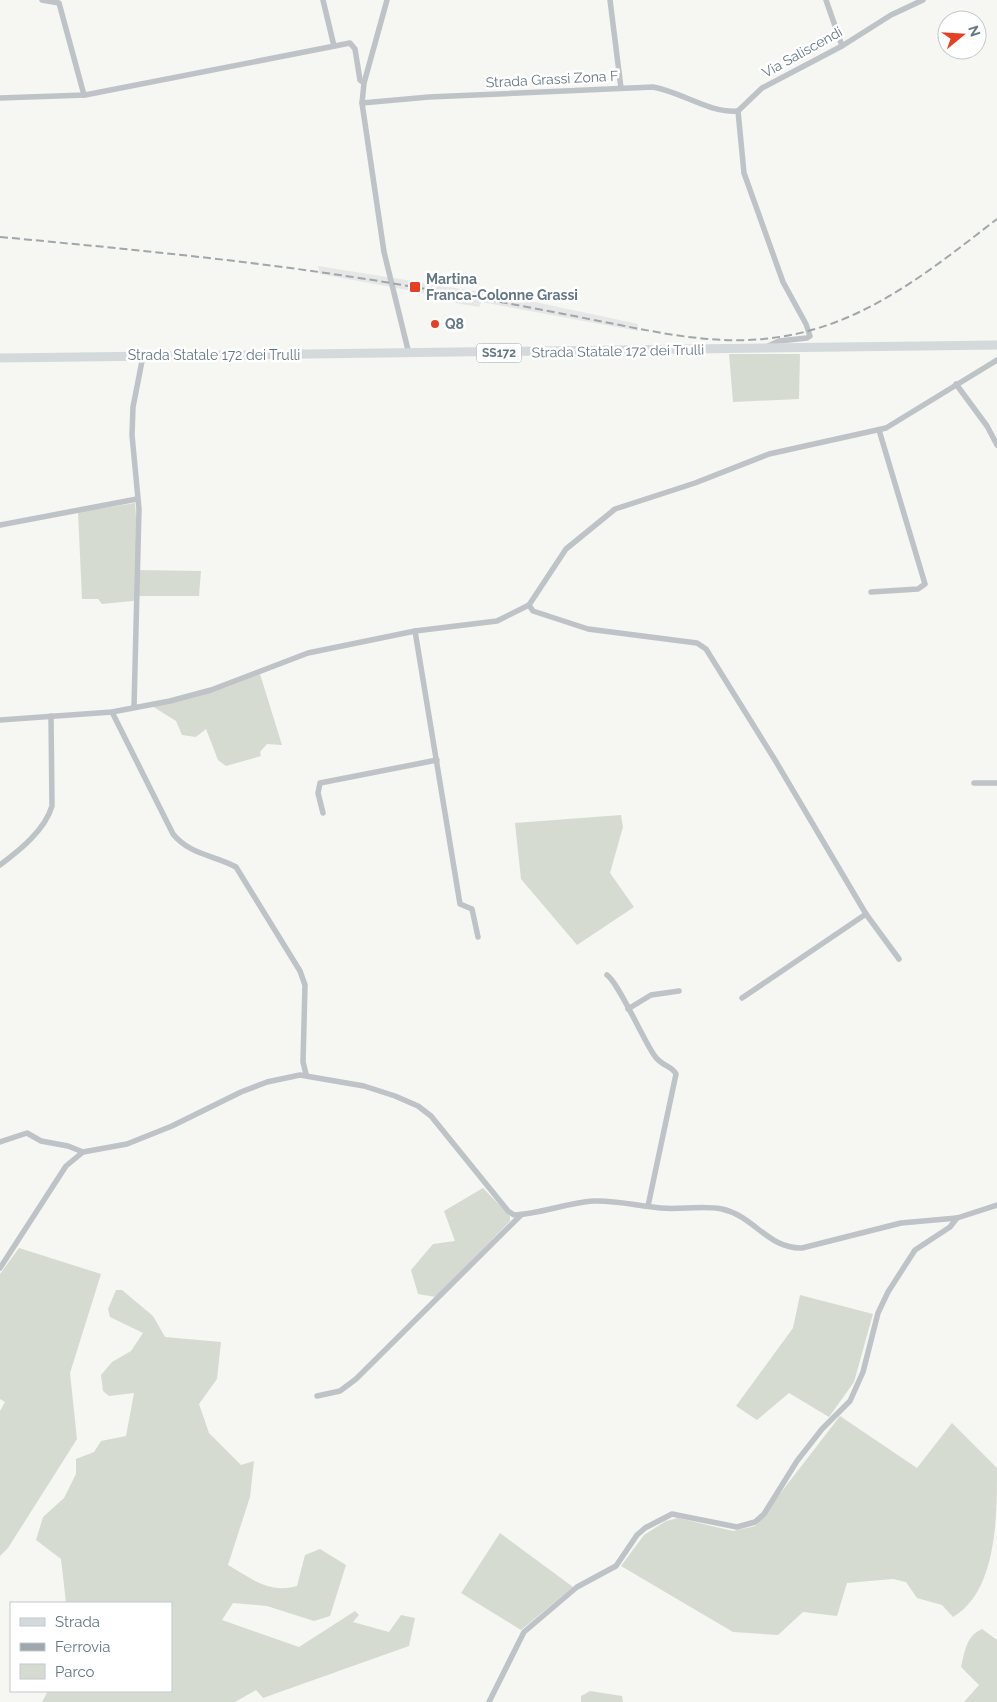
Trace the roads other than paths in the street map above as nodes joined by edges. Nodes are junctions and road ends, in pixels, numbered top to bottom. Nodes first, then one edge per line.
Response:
1 (42, 0) edge
2 (323, 0) edge
3 (387, 0) edge
4 (610, 0) edge
5 (826, 0) edge
6 (923, 0) edge
7 (334, 46) junction
8 (842, 46) junction
9 (364, 83) junction
10 (621, 88) junction
11 (84, 95) junction
12 (0, 98) edge
13 (362, 103) junction
14 (738, 111) junction
15 (997, 345) edge
16 (764, 348) junction
17 (409, 354) junction
18 (143, 356) junction
19 (0, 358) edge
20 (997, 360) edge
21 (956, 384) junction
22 (879, 430) junction
23 (997, 445) edge
24 (137, 499) junction
25 (0, 525) edge
26 (871, 592) dead end
27 (529, 605) junction
28 (415, 631) junction
29 (134, 707) junction
30 (112, 712) junction
31 (51, 716) junction
32 (0, 720) edge
33 (436, 760) junction
34 (974, 783) dead end
35 (997, 783) edge
36 (323, 813) dead end
37 (0, 865) edge
38 (866, 914) junction
39 (478, 937) dead end
40 (899, 959) dead end
41 (607, 975) dead end
42 (679, 991) dead end
43 (742, 998) dead end
44 (628, 1010) junction
45 (306, 1074) junction
46 (0, 1142) edge
47 (83, 1152) junction
48 (997, 1205) edge
49 (648, 1206) junction
50 (522, 1214) junction
51 (957, 1218) junction
52 (0, 1268) edge
53 (317, 1396) dead end
54 (489, 1702) edge

1 - 11 street
2 - 7 street
3 - 9 street
4 - 10 street
5 - 8 street
6 - 8 street, Via Saliscendi
7 - 9 street
7 - 11 street
8 - 14 street, Via Saliscendi
9 - 13 street
10 - 13 street, Strada Grassi Zona F
10 - 14 street, Strada Grassi Zona F
11 - 12 street
13 - 17 street
14 - 16 street
15 - 16 main road, Strada Statale 172 dei Trulli / SS172
16 - 17 main road, Strada Statale 172 dei Trulli / SS172
17 - 18 main road, Strada Statale 172 dei Trulli / SS172
18 - 19 main road, Strada Statale 172 dei Trulli / SS172
18 - 24 street
20 - 21 street
21 - 22 street
21 - 23 street
22 - 26 street
22 - 27 street
24 - 25 street
24 - 29 street
27 - 28 street
27 - 38 street
28 - 29 street
28 - 33 street
29 - 30 street
30 - 31 street
30 - 45 street
31 - 32 street
31 - 37 street
33 - 36 street
33 - 39 street
34 - 35 street
38 - 40 street
38 - 43 street
41 - 44 street
42 - 44 street
44 - 49 street
45 - 47 street
45 - 50 street
46 - 47 street
47 - 52 street
48 - 51 street
49 - 50 street
49 - 51 street
50 - 53 street
51 - 54 street

